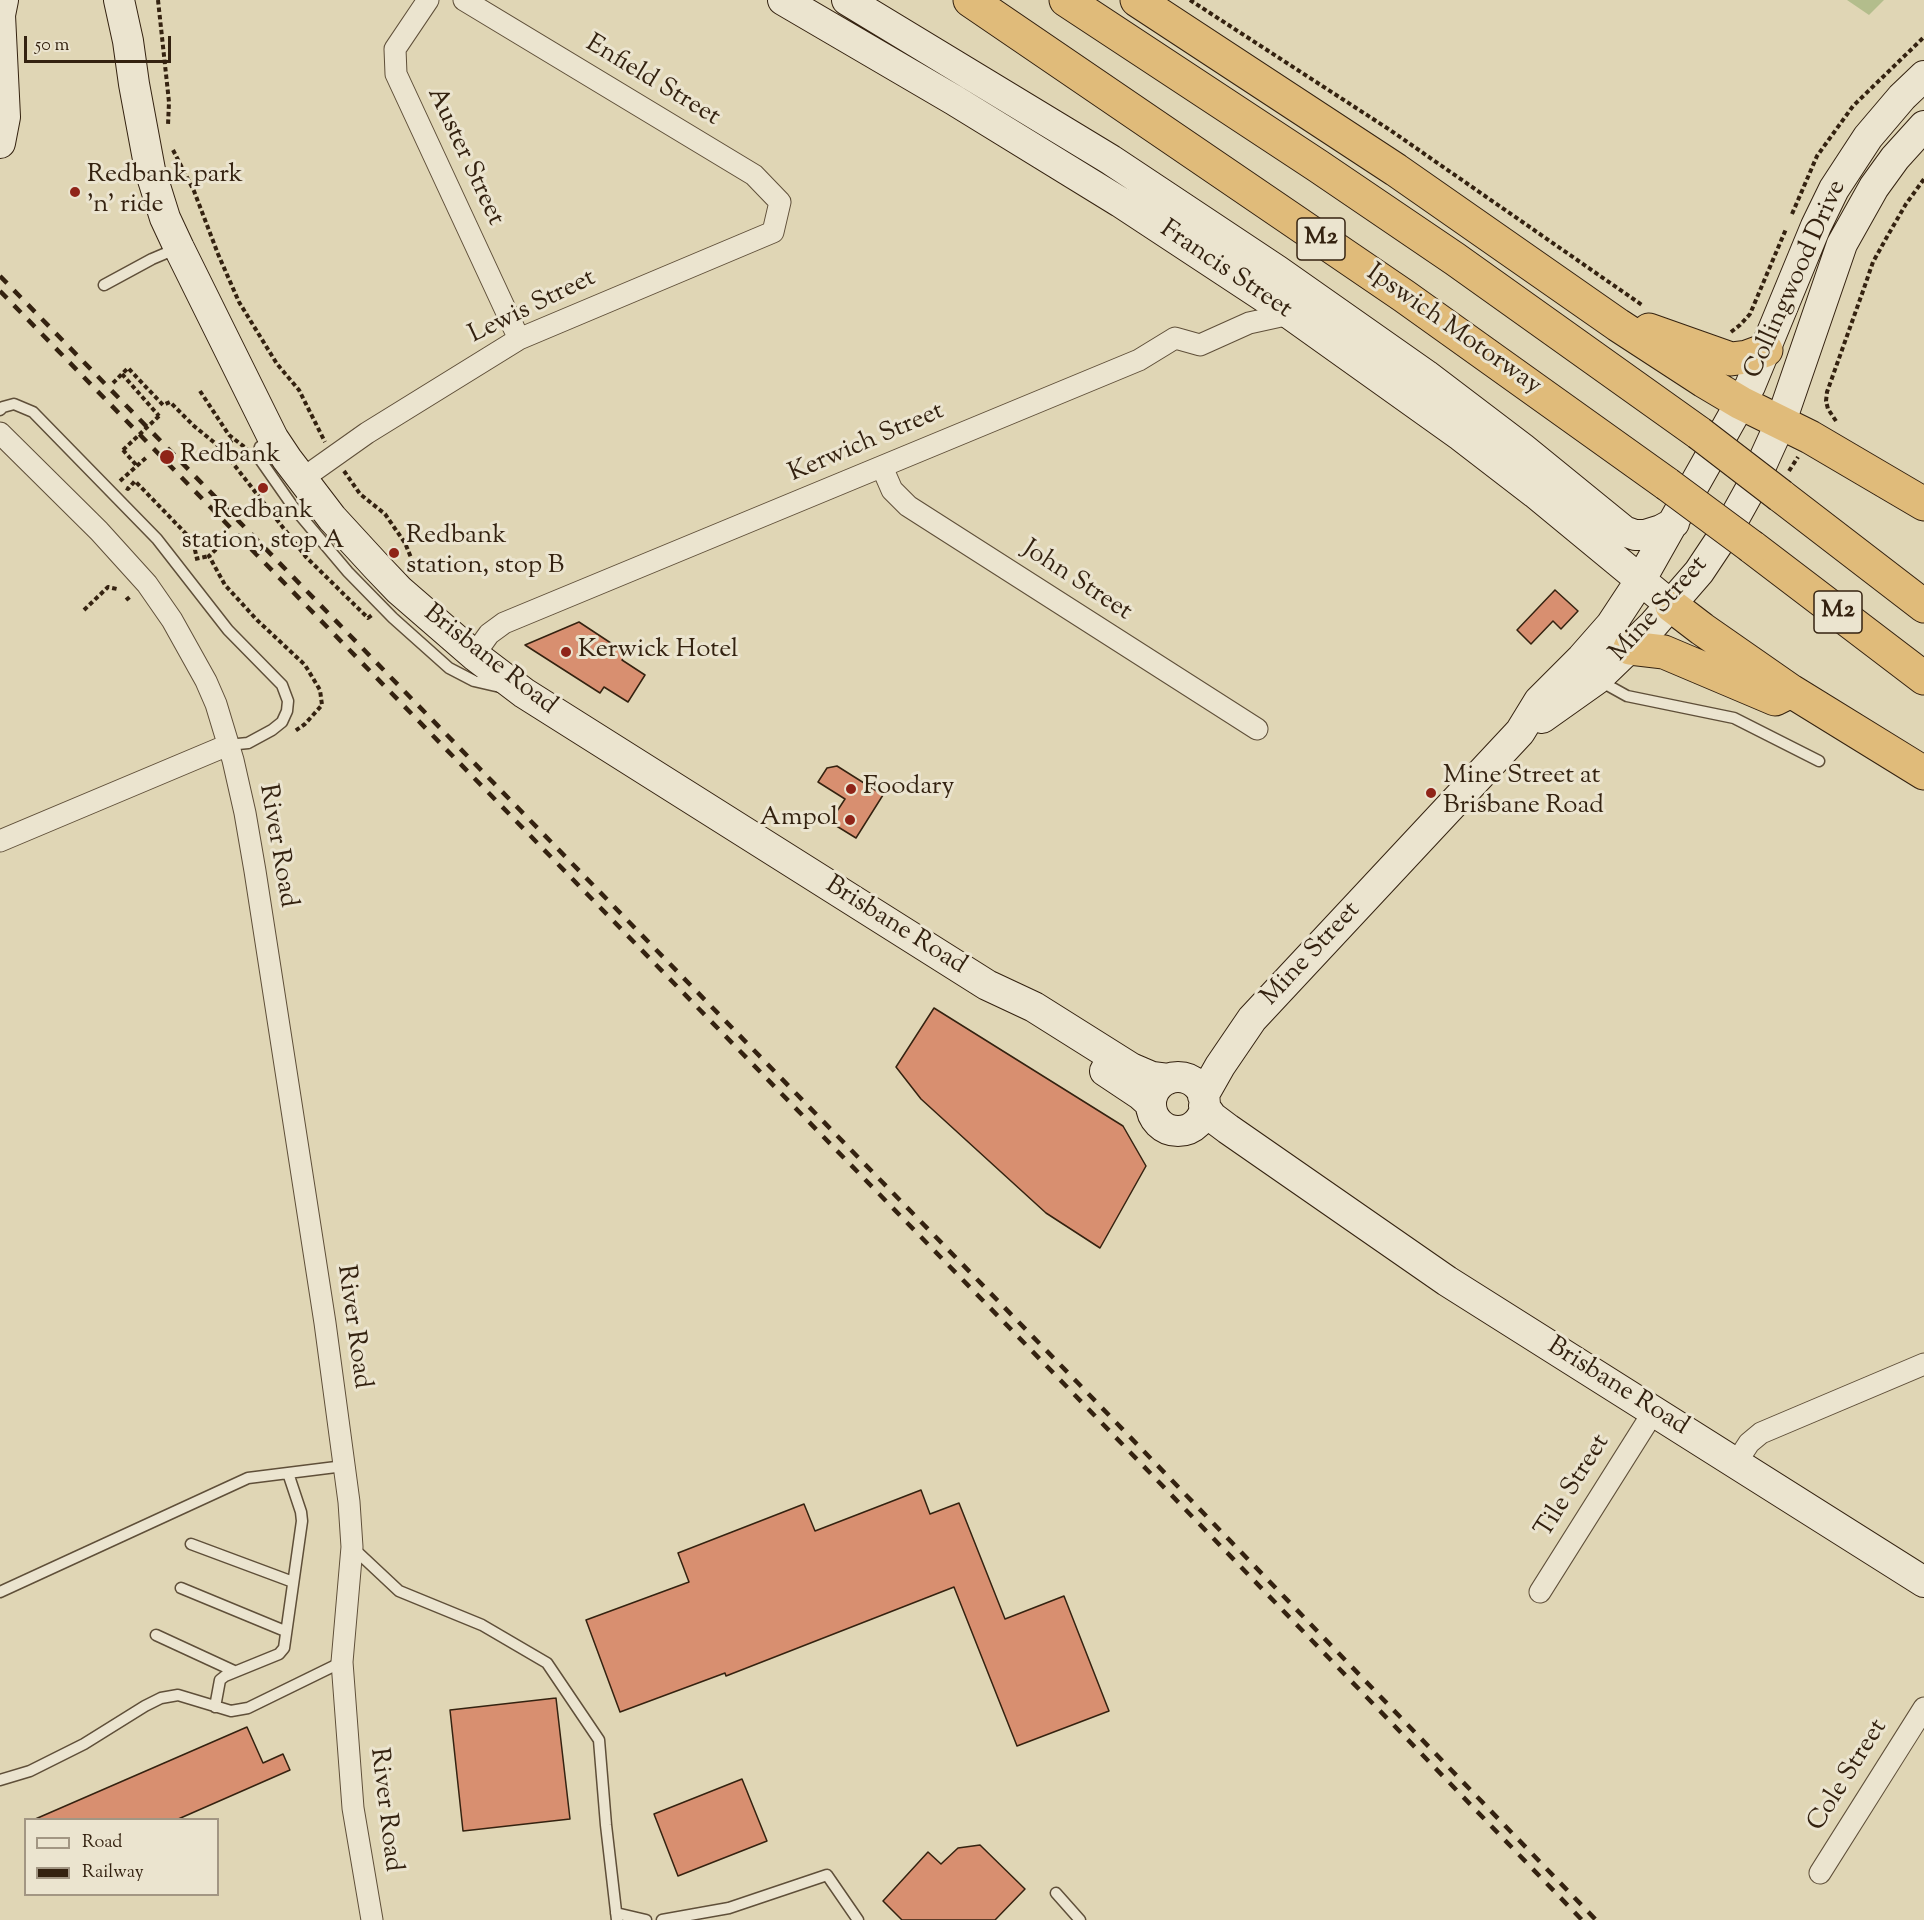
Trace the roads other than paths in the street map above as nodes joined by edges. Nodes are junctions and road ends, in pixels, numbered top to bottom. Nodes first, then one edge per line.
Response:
1 (3, 0) edge
2 (119, 0) edge
3 (133, 0) edge
4 (428, 0) edge
5 (464, 0) edge
6 (783, 0) edge
7 (847, 0) edge
8 (970, 0) edge
9 (1066, 0) edge
10 (1137, 0) edge
11 (0, 14) edge
12 (128, 41) junction
13 (1924, 75) edge
14 (1924, 126) edge
15 (0, 143) edge
16 (773, 231) joint
17 (179, 248) junction
18 (104, 285) dead end
19 (1290, 314) junction
20 (1618, 325) junction
21 (519, 339) junction
22 (1766, 350) junction
23 (1741, 403) junction
24 (0, 410) edge
25 (1780, 424) junction
26 (0, 433) edge
27 (266, 448) junction
28 (882, 467) junction
29 (302, 479) junction
30 (1924, 504) edge
31 (1674, 523) junction
32 (1640, 581) junction
33 (1672, 606) junction
34 (1924, 606) edge
35 (1630, 648) junction
36 (474, 655) junction
37 (1924, 678) edge
38 (1597, 679) junction
39 (1791, 691) junction
40 (524, 693) junction
41 (1257, 729) dead end
42 (1520, 732) junction
43 (228, 746) junction
44 (1819, 761) dead end
45 (1924, 773) edge
46 (0, 841) edge
47 (987, 985) junction
48 (1252, 1019) junction
49 (1172, 1078) junction
50 (1204, 1101) junction
51 (1151, 1104) junction
52 (1184, 1131) junction
53 (1313, 1189) junction
54 (1924, 1364) edge
55 (1654, 1411) junction
56 (1736, 1463) junction
57 (344, 1466) junction
58 (288, 1473) junction
59 (191, 1544) dead end
60 (352, 1547) junction
61 (293, 1582) junction
62 (1924, 1582) edge
63 (181, 1588) dead end
64 (0, 1592) edge
65 (1540, 1592) dead end
66 (285, 1631) junction
67 (156, 1635) dead end
68 (342, 1662) junction
69 (234, 1671) junction
70 (215, 1707) junction
71 (1924, 1708) edge
72 (0, 1780) edge
73 (1820, 1873) dead end
74 (1056, 1893) dead end
75 (616, 1916) edge
76 (372, 1920) edge
77 (646, 1920) edge
78 (662, 1920) edge
79 (858, 1920) edge
80 (1080, 1920) edge

1 - 11 main road
2 - 12 main road, Brisbane Road
3 - 12 main road, Brisbane Road
4 - 21 street, Auster Street
5 - 16 street, Enfield Street
6 - 19 main road, Francis Street
7 - 31 main road, Francis Street
8 - 37 highway, Ipswich Motorway / M2, bridge
9 - 34 highway, M2, bridge
10 - 20 highway
11 - 15 main road
12 - 17 main road, Brisbane Road
13 - 22 main road, Collingwood Drive
14 - 25 main road, Collingwood Drive
16 - 21 street, Lewis Street
17 - 18 lane
17 - 27 main road, Brisbane Road
19 - 28 street, Kerwich Street
19 - 32 main road, Francis Street
20 - 22 highway
20 - 23 highway
21 - 29 street, Lewis Street
22 - 23 main road, Collingwood Drive
23 - 25 highway
23 - 31 main road, Mine Street
24 - 43 lane
25 - 30 highway
25 - 33 main road, Mine Street
26 - 43 street, River Road
27 - 29 main road, Brisbane Road
27 - 40 lane
28 - 36 street, Kerwich Street
28 - 41 street, John Street
29 - 36 main road, Brisbane Road
31 - 32 main road, Mine Street
32 - 33 main road, Francis Street
32 - 42 main road, Mine Street
33 - 35 main road, Mine Street
33 - 39 highway
35 - 38 main road, Mine Street
35 - 39 highway
36 - 40 main road, Brisbane Road
38 - 42 main road, Mine Street
38 - 44 lane
39 - 45 highway
40 - 47 main road, Brisbane Road
42 - 48 main road, Mine Street
43 - 46 street
43 - 57 street, River Road
47 - 49 main road, Brisbane Road
47 - 51 main road, Brisbane Road
48 - 49 main road, Mine Street
48 - 50 main road, Mine Street
49 - 50 main road
49 - 51 main road
50 - 52 main road
50 - 53 main road, Brisbane Road
51 - 52 main road
52 - 53 main road, Brisbane Road
53 - 55 main road, Brisbane Road
54 - 56 street
55 - 56 main road, Brisbane Road
55 - 65 street, Tile Street
56 - 62 main road, Brisbane Road
57 - 58 lane
57 - 60 street, River Road
58 - 61 lane
58 - 64 lane
59 - 61 lane
60 - 68 street, River Road
60 - 75 lane
61 - 66 lane
63 - 66 lane
66 - 69 lane
67 - 69 lane
68 - 70 lane
68 - 76 street, River Road
69 - 70 lane
70 - 72 lane
71 - 73 street, Cole Street
74 - 80 lane
75 - 77 lane
78 - 79 lane

